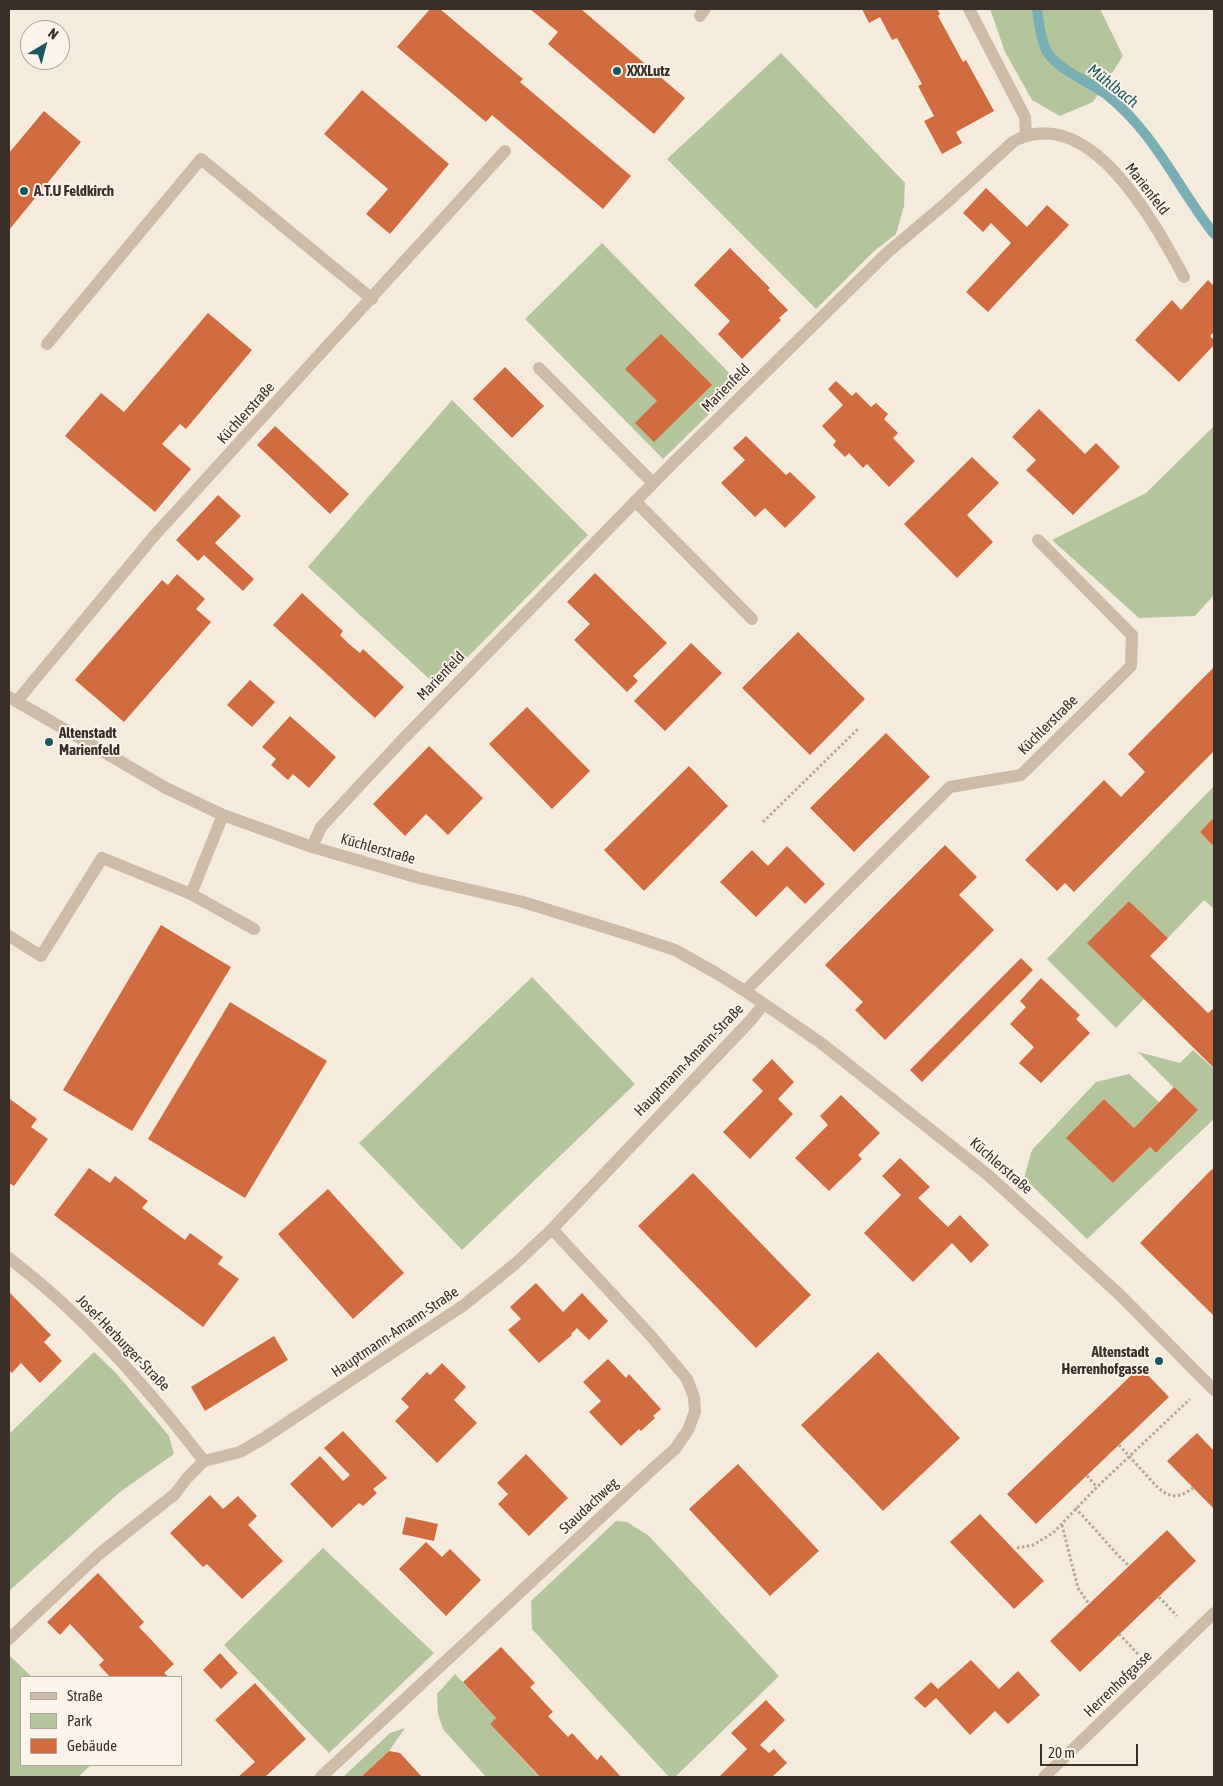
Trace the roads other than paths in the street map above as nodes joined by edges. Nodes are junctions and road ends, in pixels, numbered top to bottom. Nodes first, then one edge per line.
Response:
1 (969, 9) edge
2 (1026, 136) junction
3 (505, 151) dead end
4 (1184, 277) dead end
5 (372, 298) junction
6 (47, 344) dead end
7 (539, 368) dead end
8 (653, 484) junction
9 (635, 502) junction
10 (1038, 540) dead end
11 (752, 619) dead end
12 (13, 699) edge
13 (223, 815) junction
14 (312, 847) junction
15 (191, 894) junction
16 (254, 929) dead end
17 (9, 936) edge
18 (745, 991) junction
19 (764, 1004) junction
20 (552, 1229) junction
21 (9, 1258) edge
22 (1211, 1387) edge
23 (204, 1461) junction
24 (1214, 1613) edge
25 (9, 1639) edge
26 (321, 1777) edge
27 (1044, 1777) edge

1 - 2 street
2 - 4 street, Marienfeld
2 - 8 street, Marienfeld
3 - 5 street, Küchlerstraße
5 - 6 street
5 - 12 street, Küchlerstraße
7 - 8 street
8 - 9 street, Marienfeld
9 - 11 street
9 - 14 street, Marienfeld
10 - 18 street, Küchlerstraße
12 - 13 street, Küchlerstraße
13 - 14 street, Küchlerstraße
13 - 15 street
14 - 18 street, Küchlerstraße
15 - 16 street
15 - 17 street
18 - 19 street, Küchlerstraße
19 - 20 street, Hauptmann-Amann-Straße
19 - 22 street, Küchlerstraße
20 - 23 street, Hauptmann-Amann-Straße
20 - 26 street, Staudachweg
21 - 23 street, Josef-Herburger-Straße
23 - 25 street
24 - 27 street, Herrenhofgasse

